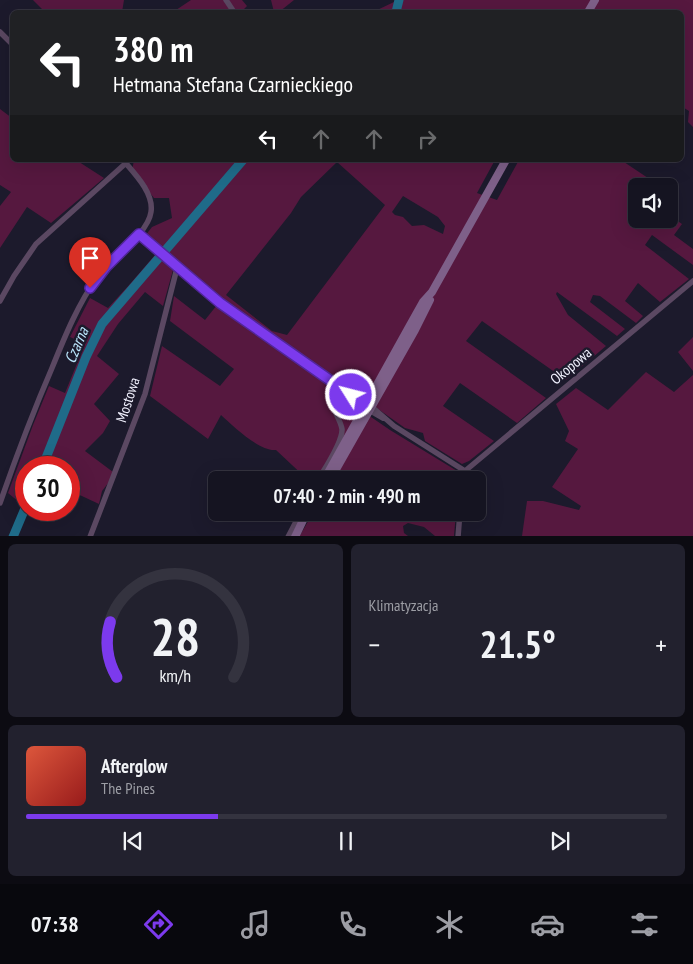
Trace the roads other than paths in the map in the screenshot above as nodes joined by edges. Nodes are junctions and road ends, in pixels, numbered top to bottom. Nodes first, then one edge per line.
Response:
1 (0, 32) edge
2 (10, 42) edge
3 (125, 162) edge
4 (505, 162) edge
5 (139, 234) junction
6 (176, 268) junction
7 (693, 281) edge
8 (0, 301) edge
9 (336, 385) junction
10 (368, 407) junction
11 (323, 471) edge
12 (329, 471) edge
13 (335, 471) edge
14 (464, 471) joint
15 (0, 503) edge
16 (296, 521) edge
17 (304, 521) edge
18 (459, 521) edge
19 (90, 536) edge
20 (288, 536) edge
21 (295, 536) edge
22 (458, 536) edge

1 - 2 street
3 - 5 street
3 - 8 street
4 - 10 main road
5 - 6 street
5 - 15 street
6 - 9 street
6 - 19 street, Mostowa
7 - 14 street, Okopowa
9 - 10 street
9 - 11 street
10 - 12 main road
10 - 13 main road
10 - 14 street
16 - 20 street
17 - 21 main road
18 - 22 street

